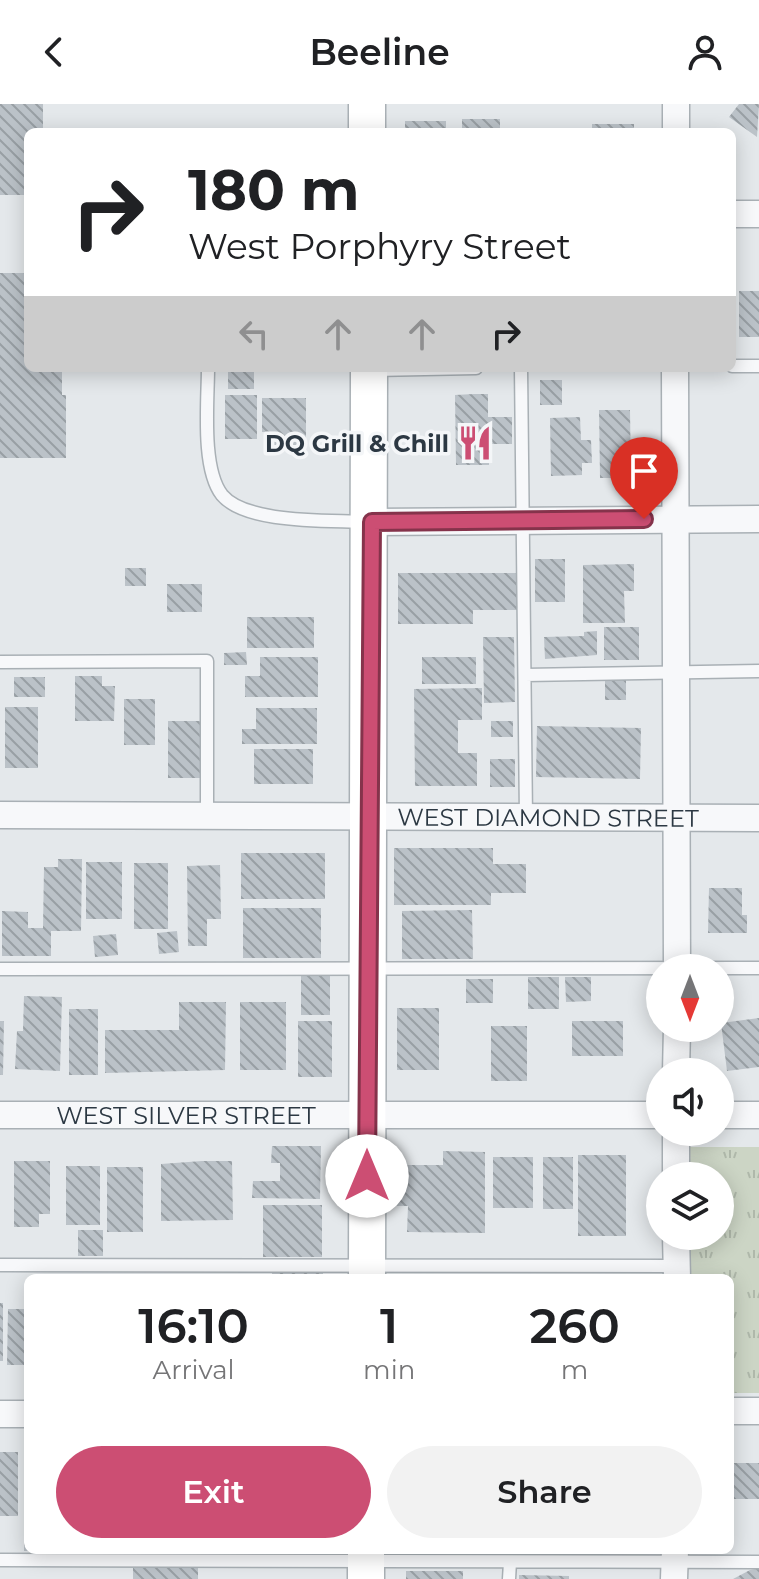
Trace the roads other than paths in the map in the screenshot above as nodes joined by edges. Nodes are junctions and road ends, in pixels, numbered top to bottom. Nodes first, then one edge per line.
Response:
1 (367, 104) edge
2 (676, 104) edge
3 (367, 128) edge
4 (676, 128) edge
5 (736, 214) edge
6 (759, 214) edge
7 (736, 366) edge
8 (759, 366) edge
9 (208, 372) edge
10 (369, 372) edge
11 (521, 372) edge
12 (675, 372) edge
13 (674, 519) junction
14 (759, 519) edge
15 (524, 521) junction
16 (372, 522) junction
17 (0, 662) edge
18 (676, 671) junction
19 (759, 671) edge
20 (525, 675) junction
21 (0, 815) edge
22 (207, 817) junction
23 (526, 818) junction
24 (678, 818) junction
25 (759, 818) edge
26 (368, 819) junction
27 (677, 954) edge
28 (646, 968) edge
29 (734, 968) edge
30 (759, 968) edge
31 (0, 969) edge
32 (368, 970) junction
33 (0, 1115) edge
34 (646, 1115) edge
35 (734, 1115) edge
36 (759, 1115) edge
37 (367, 1116) junction
38 (676, 1250) edge
39 (0, 1265) edge
40 (367, 1272) edge
41 (676, 1272) edge
42 (734, 1411) edge
43 (759, 1411) edge
44 (0, 1414) edge
45 (24, 1414) edge
46 (0, 1560) edge
47 (510, 1562) junction
48 (759, 1562) edge
49 (366, 1564) edge
50 (674, 1564) edge
51 (509, 1579) edge

1 - 3 main road
2 - 4 street
5 - 6 street
7 - 8 lane
9 - 16 lane
10 - 16 main road
11 - 15 lane
12 - 13 street
13 - 14 street
13 - 15 street
13 - 18 street
15 - 16 street
15 - 20 lane
16 - 26 main road
17 - 22 lane
18 - 19 lane
18 - 20 lane
18 - 24 street
20 - 23 lane
21 - 22 street, WEST DIAMOND STREET
22 - 26 street, WEST DIAMOND STREET
23 - 24 street, WEST DIAMOND STREET
23 - 26 street, WEST DIAMOND STREET
24 - 25 street, WEST DIAMOND STREET
24 - 27 street
26 - 32 main road
28 - 32 lane
29 - 30 lane
31 - 32 lane
32 - 37 main road
33 - 37 street, WEST SILVER STREET
34 - 37 street, WEST SILVER STREET
35 - 36 street
37 - 40 main road
38 - 41 street
39 - 40 lane
40 - 41 lane
42 - 43 street
44 - 45 street
46 - 49 lane
47 - 49 lane
47 - 50 lane
47 - 51 lane
48 - 50 lane

